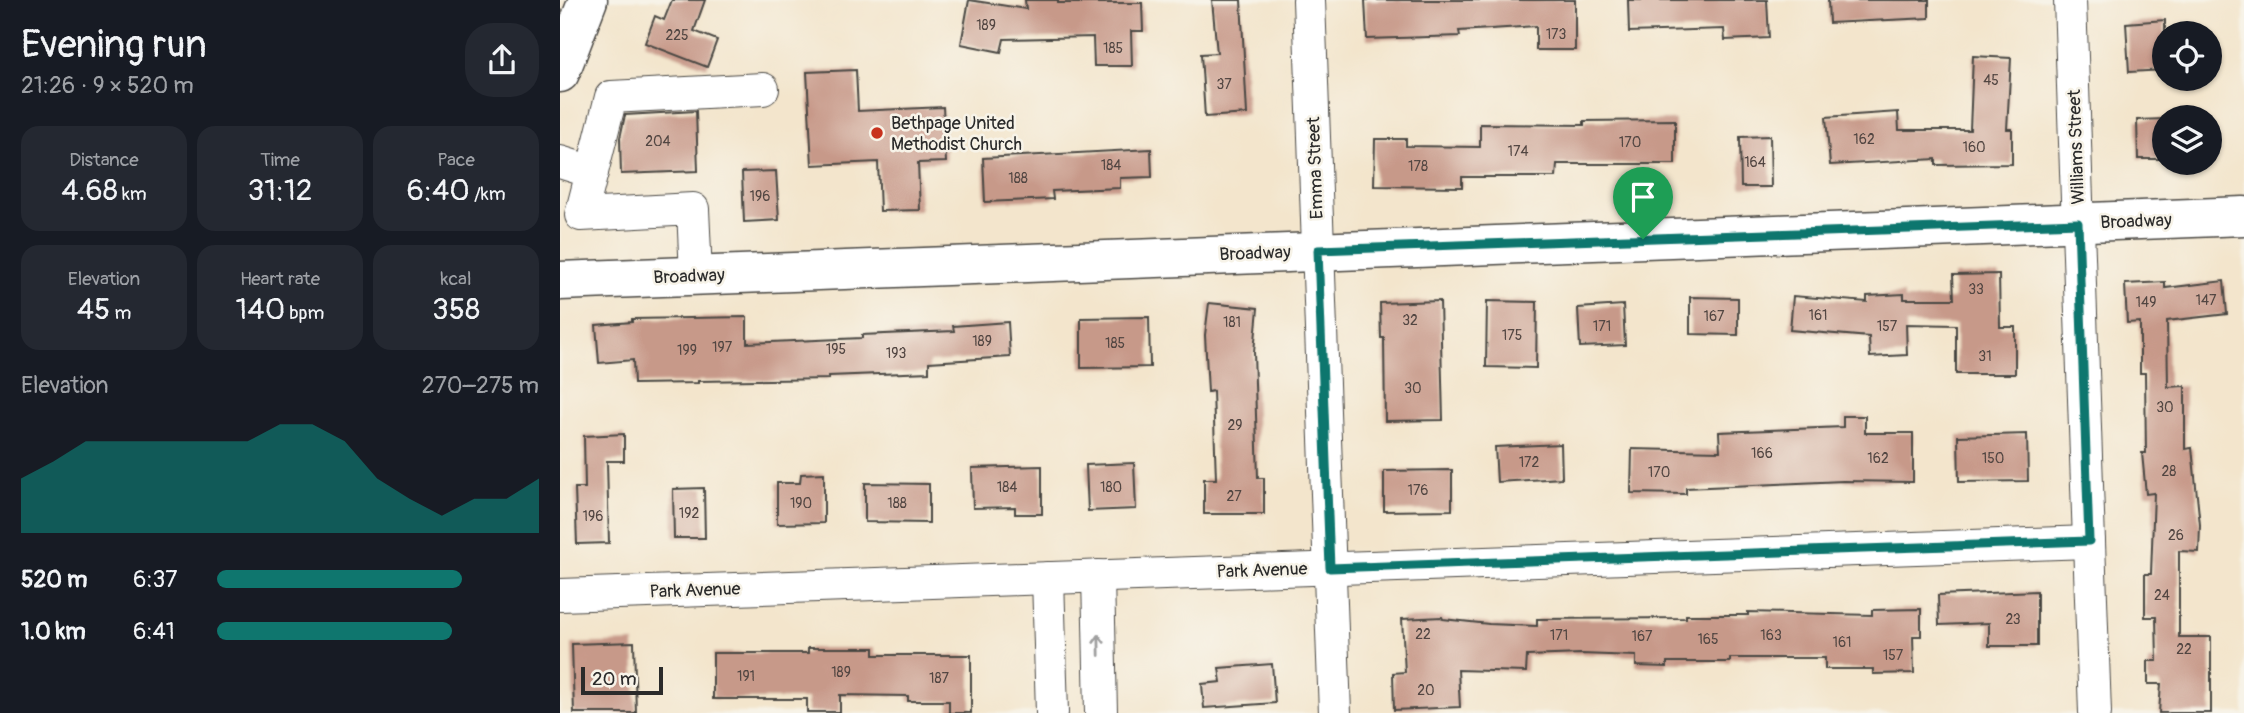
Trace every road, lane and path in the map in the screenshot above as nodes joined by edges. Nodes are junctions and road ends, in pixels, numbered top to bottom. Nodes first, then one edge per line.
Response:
1 (588, 0) edge
2 (1310, 0) edge
3 (2070, 0) edge
4 (560, 73) edge
5 (763, 89) dead end
6 (560, 162) edge
7 (592, 172) junction
8 (2244, 216) edge
9 (2078, 223) junction
10 (1318, 250) junction
11 (696, 275) junction
12 (560, 281) edge
13 (2089, 541) junction
14 (1330, 568) junction
15 (1098, 576) junction
16 (1048, 578) junction
17 (560, 595) edge
18 (1052, 713) edge
19 (1101, 713) edge
20 (1335, 713) edge
21 (2095, 713) edge

1 - 4 main road
2 - 10 street, Emma Street
3 - 9 street, Williams Street
5 - 7 street
6 - 7 street
7 - 11 street
8 - 9 main road, Broadway
9 - 10 main road, Broadway
9 - 13 street, Williams Street
10 - 11 main road, Broadway
10 - 14 street, Emma Street
11 - 12 main road, Broadway
13 - 14 street, Park Avenue
13 - 21 street, Williams Street
14 - 15 street, Park Avenue
14 - 20 street, Emma Street
15 - 16 street, Park Avenue
19 -> 15 street
16 - 17 street, Park Avenue
16 - 18 street

